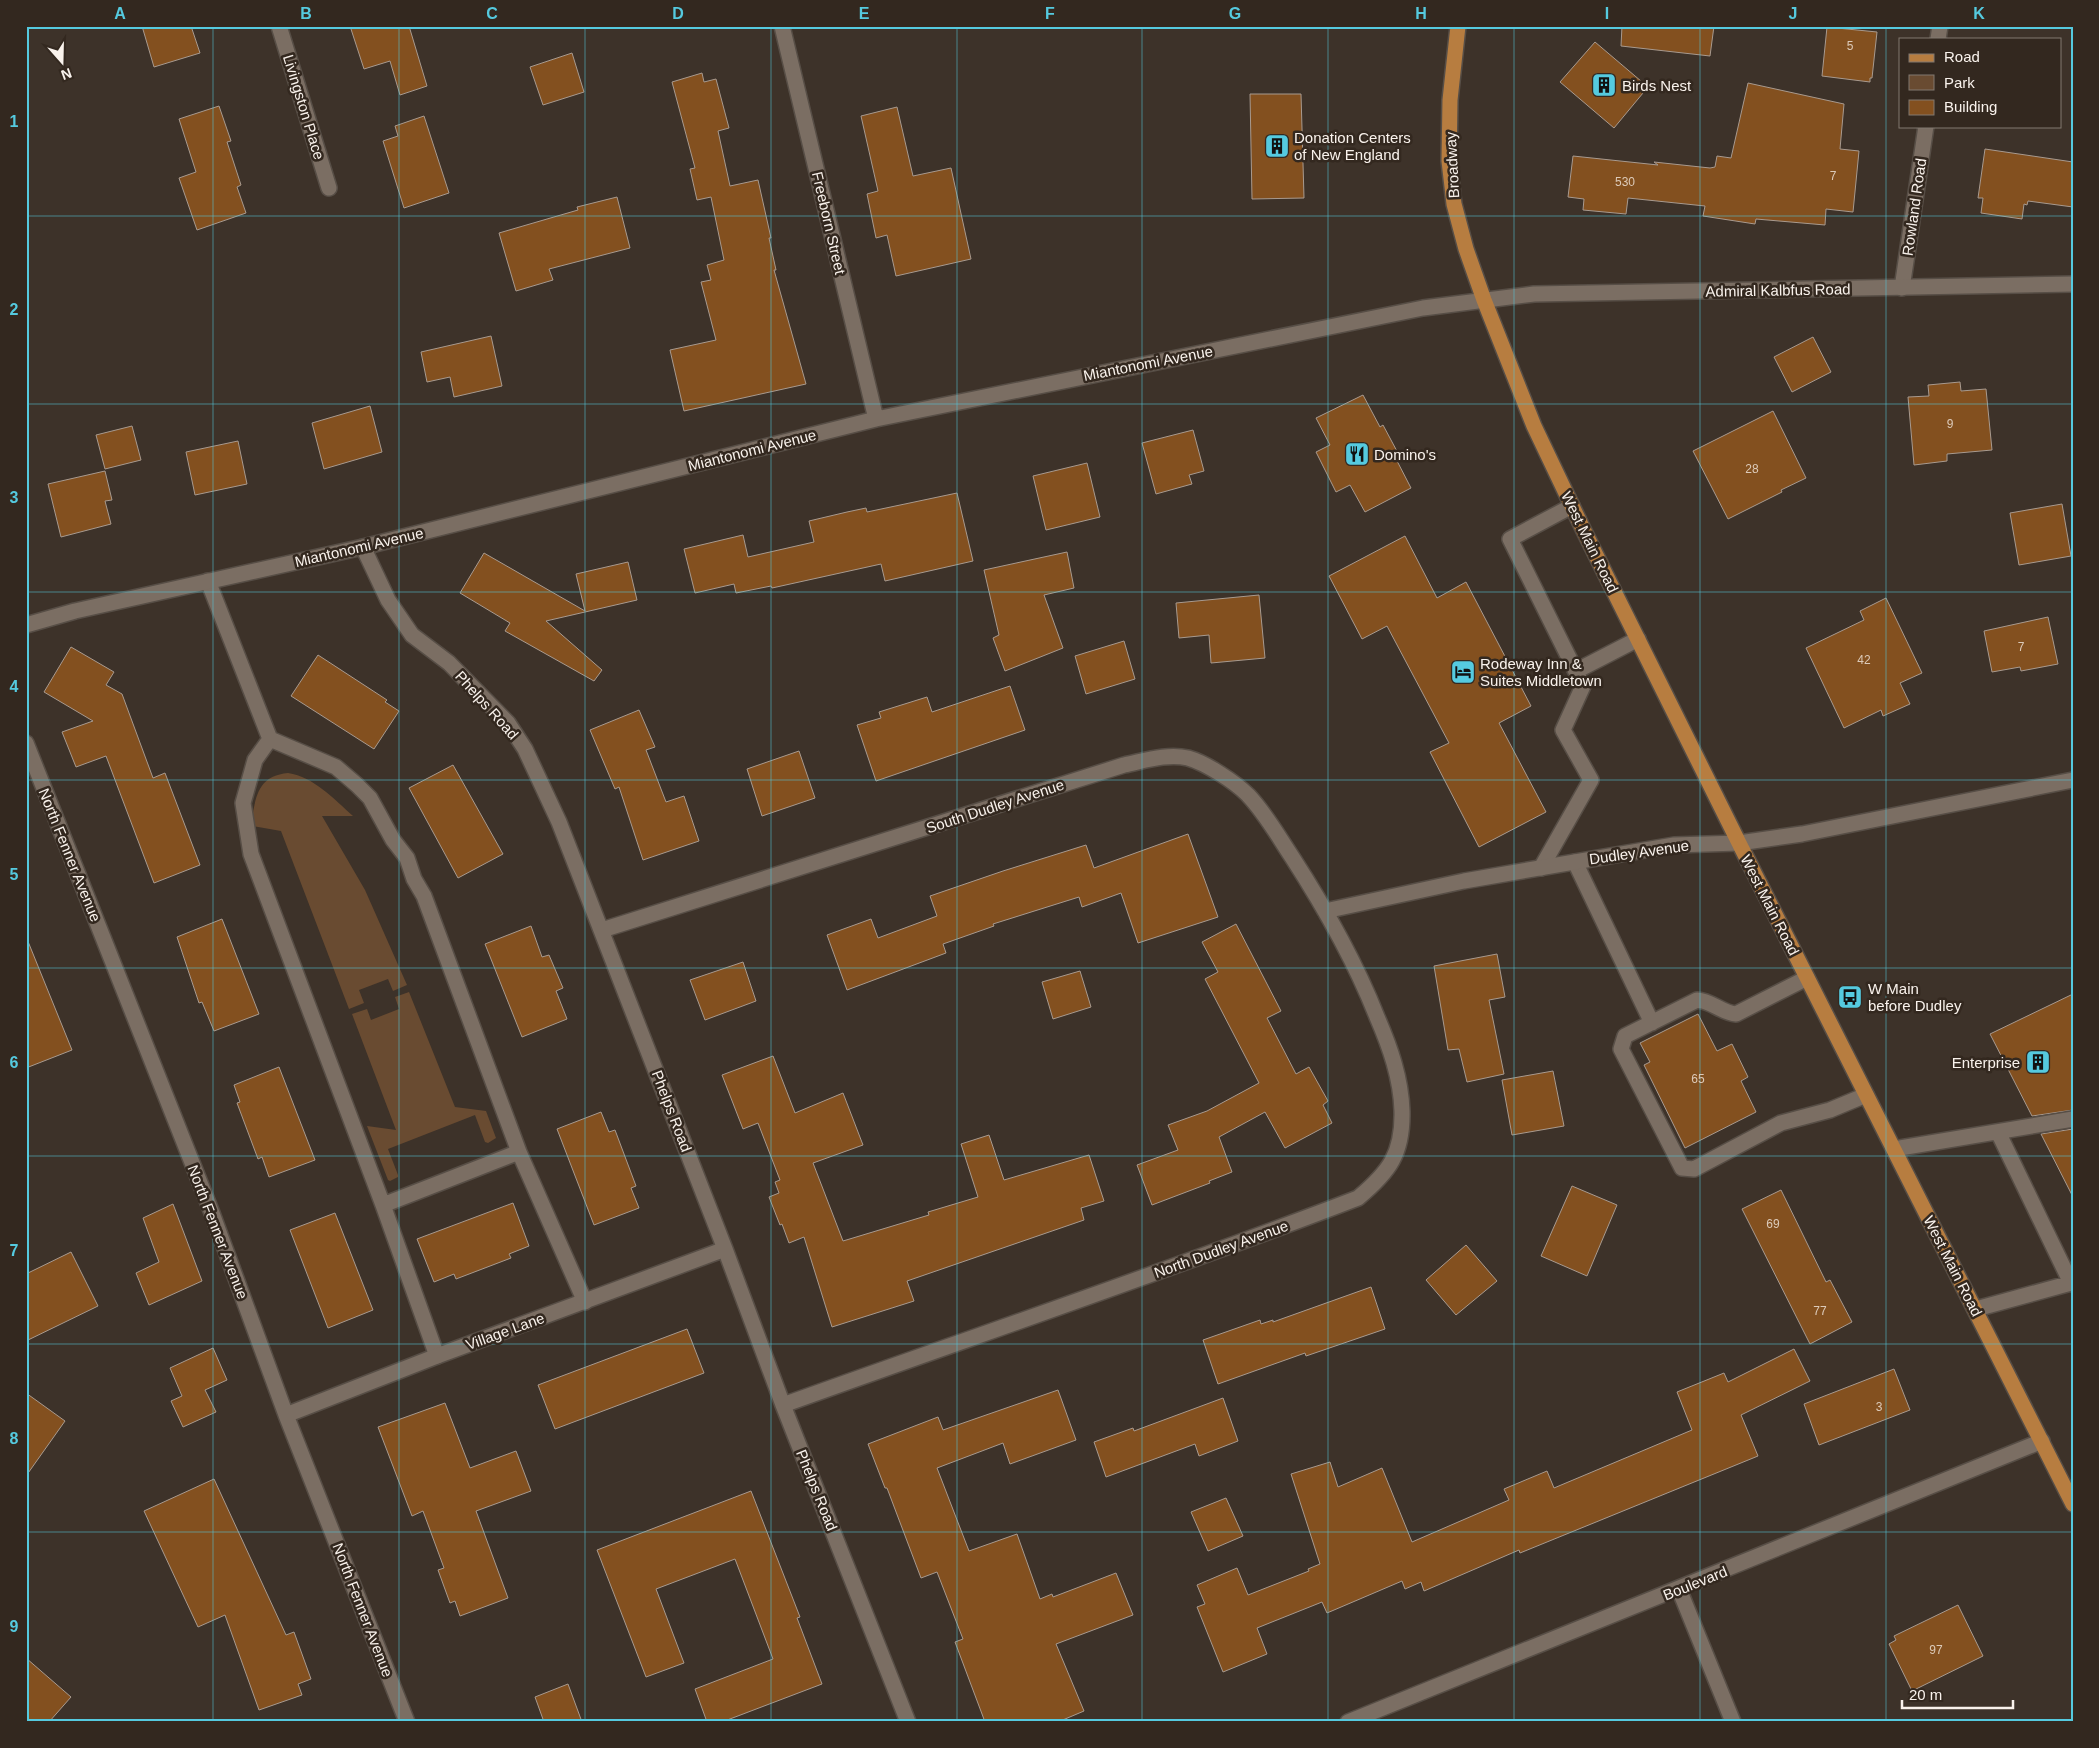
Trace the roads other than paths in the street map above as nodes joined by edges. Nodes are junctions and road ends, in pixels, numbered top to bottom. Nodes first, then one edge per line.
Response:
1 (279, 26) edge
2 (782, 26) edge
3 (1458, 26) edge
4 (1926, 128) edge
5 (328, 188) dead end
6 (2073, 284) edge
7 (1902, 288) junction
8 (1484, 300) junction
9 (876, 419) junction
10 (1572, 506) junction
11 (363, 547) junction
12 (208, 581) junction
13 (26, 625) edge
14 (1638, 639) junction
15 (1576, 671) junction
16 (270, 739) junction
17 (26, 743) edge
18 (2073, 780) edge
19 (1739, 843) junction
20 (1575, 862) junction
21 (1541, 868) junction
22 (1325, 912) junction
23 (602, 930) junction
24 (1807, 978) junction
25 (1652, 1023) junction
26 (1866, 1094) junction
27 (2073, 1119) edge
28 (1998, 1132) junction
29 (1894, 1149) junction
30 (518, 1152) junction
31 (383, 1205) junction
32 (725, 1249) junction
33 (2072, 1283) edge
34 (585, 1302) junction
35 (1976, 1309) junction
36 (437, 1356) junction
37 (783, 1405) junction
38 (286, 1416) junction
39 (2042, 1441) junction
40 (2073, 1504) edge
41 (1679, 1589) junction
42 (407, 1722) edge
43 (908, 1722) edge
44 (1348, 1722) edge
45 (1733, 1722) edge

1 - 5 street, Livingston Place
2 - 9 street, Freeborn Street
3 - 8 main road, Broadway
4 - 7 street, Rowland Road
6 - 7 street, Admiral Kalbfus Road
7 - 8 street, Admiral Kalbfus Road
8 - 9 street, Miantonomi Avenue
8 - 10 main road, West Main Road
9 - 11 street, Miantonomi Avenue
10 - 14 main road, West Main Road
10 - 15 street
11 - 12 street, Miantonomi Avenue
11 - 23 street, Phelps Road
12 - 13 street, Miantonomi Avenue
12 - 16 street
14 - 15 street
14 - 19 main road, West Main Road
15 - 21 street
16 - 30 street
16 - 31 street
17 - 38 street, North Fenner Avenue
18 - 19 street, Dudley Avenue
19 - 20 street, Dudley Avenue
19 - 24 main road, West Main Road
20 - 21 street, Dudley Avenue
20 - 25 street
21 - 22 street, Dudley Avenue
22 - 23 street, South Dudley Avenue
22 - 37 street, North Dudley Avenue
23 - 32 street, Phelps Road
24 - 25 street
24 - 26 main road, West Main Road
25 - 26 street
26 - 29 main road, West Main Road
27 - 28 street
28 - 29 street
28 - 33 street
29 - 35 main road, West Main Road
30 - 31 street
30 - 34 street
31 - 36 street
32 - 34 street, Village Lane
32 - 37 street, Phelps Road
33 - 35 street
34 - 36 street, Village Lane
35 - 39 main road, West Main Road
36 - 38 street, Village Lane
37 - 43 street, Phelps Road
38 - 42 street, North Fenner Avenue
39 - 40 main road, West Main Road
39 - 41 street, Boulevard
41 - 44 street, Boulevard
41 - 45 street

